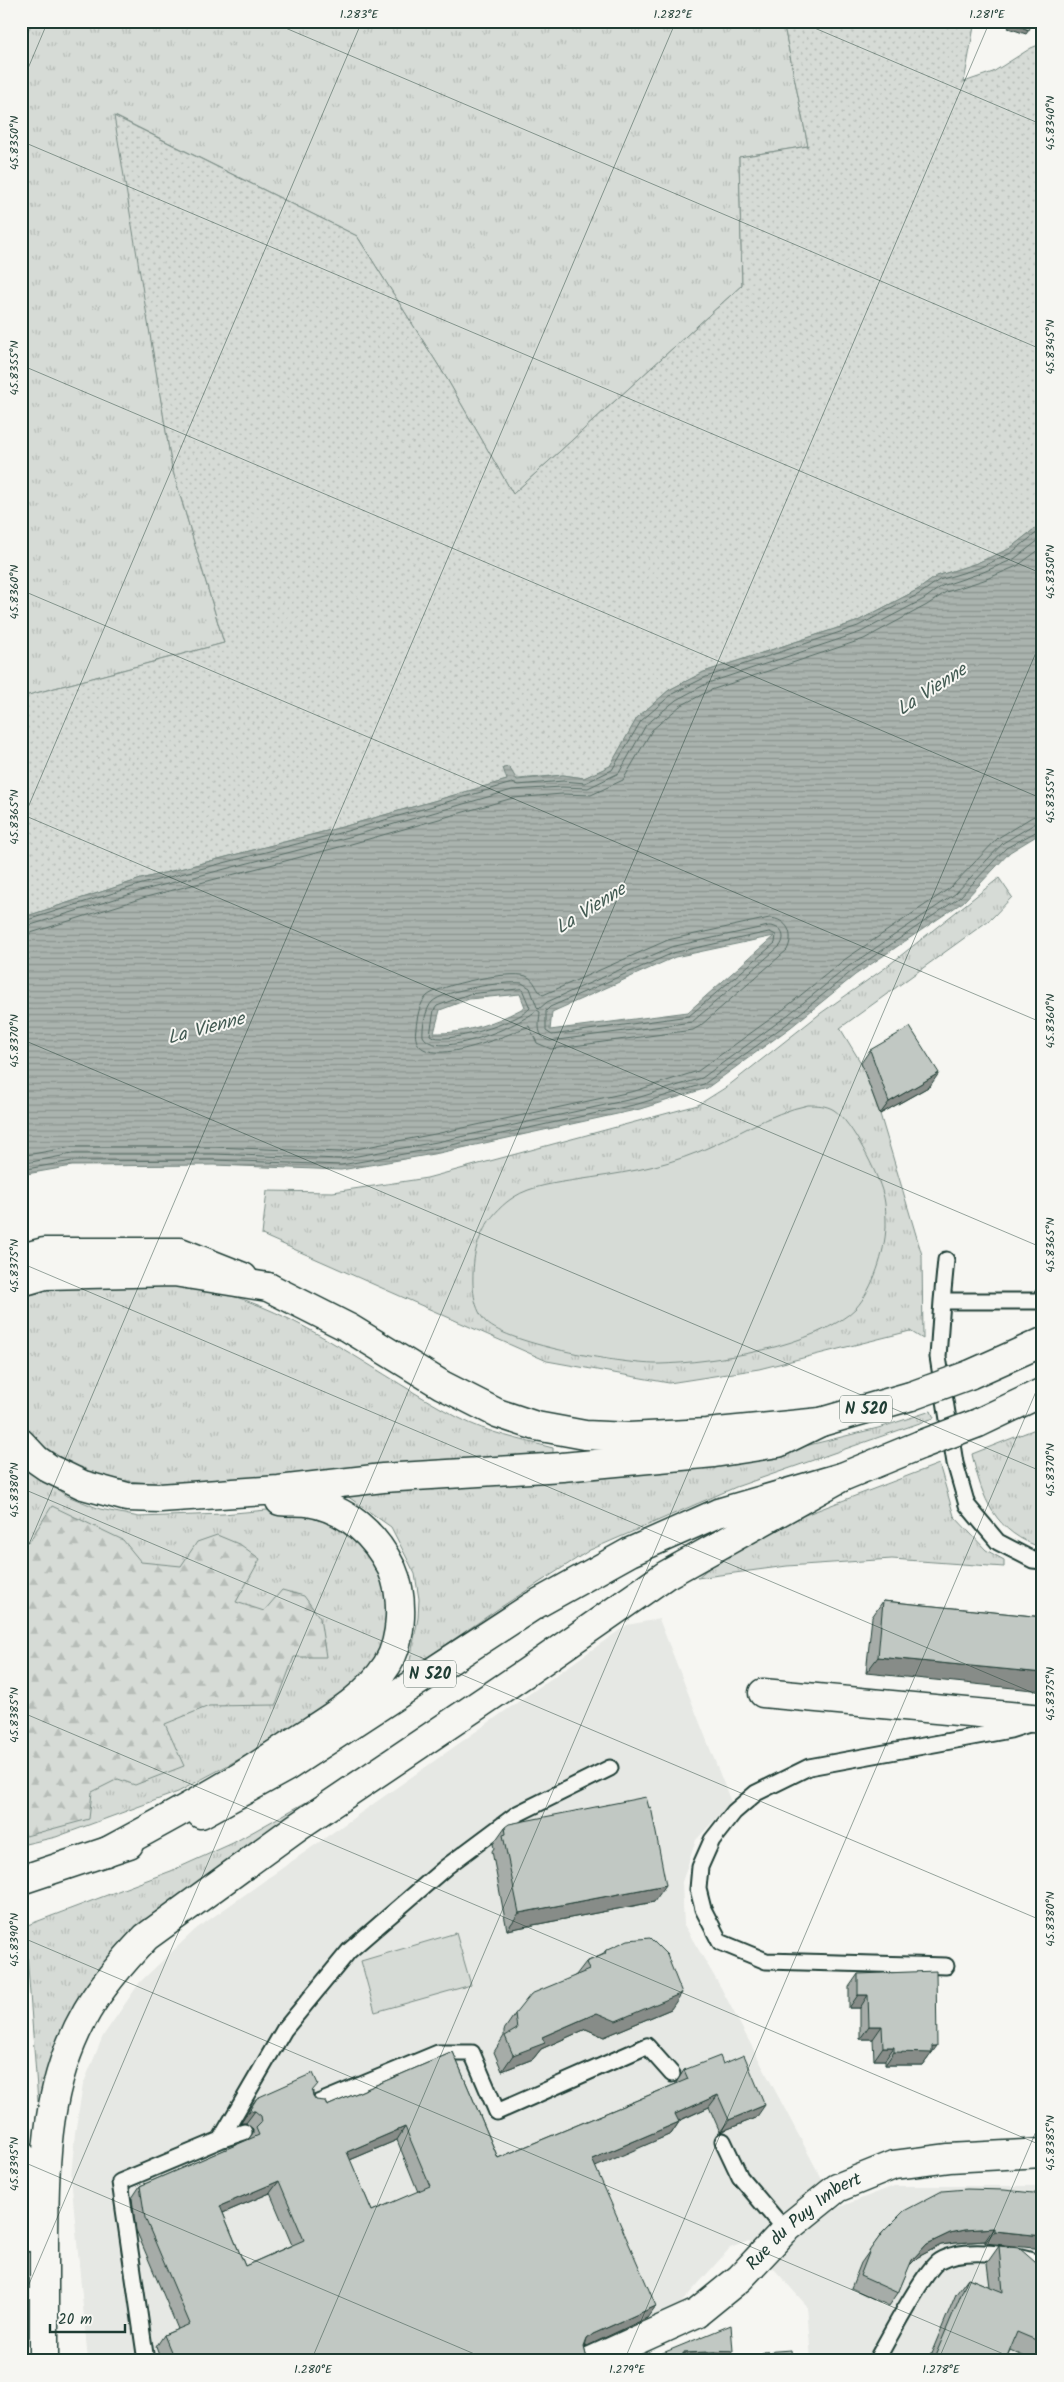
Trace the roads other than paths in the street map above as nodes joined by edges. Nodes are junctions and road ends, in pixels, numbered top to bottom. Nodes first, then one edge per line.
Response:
1 (21, 1258) edge
2 (946, 1260) dead end
3 (21, 1282) edge
4 (268, 1287) junction
5 (1043, 1296) edge
6 (942, 1302) junction
7 (1043, 1342) edge
8 (1043, 1392) edge
9 (821, 1422) junction
10 (21, 1443) edge
11 (842, 1478) junction
12 (225, 1494) junction
13 (1043, 1561) edge
14 (763, 1693) dead end
15 (1043, 1720) edge
16 (610, 1768) dead end
17 (106, 1852) junction
18 (21, 1880) edge
19 (946, 1966) dead end
20 (672, 2074) dead end
21 (312, 2105) edge
22 (244, 2132) dead end
23 (220, 2140) junction
24 (723, 2141) dead end
25 (1043, 2153) edge
26 (21, 2155) edge
27 (785, 2230) junction
28 (1043, 2265) edge
29 (40, 2361) edge
30 (44, 2361) edge
31 (146, 2361) edge
32 (591, 2361) edge
33 (876, 2361) edge

1 - 4 main road
2 - 6 lane
3 - 4 main road
4 - 9 main road, N 520
5 - 6 lane
6 - 13 lane
7 - 9 main road, N 520, bridge
8 - 11 main road, N 520, bridge
9 - 12 main road
10 - 12 main road
11 - 17 main road, N 520
11 - 30 main road
12 - 17 main road
14 - 15 main road
15 - 19 lane
16 - 23 lane
17 - 18 main road, N 520
20 - 21 lane
22 - 23 lane
23 - 31 lane
24 - 27 lane
25 - 27 main road, Rue du Puy Imbert
26 - 29 main road
27 - 32 main road, Rue du Puy Imbert
28 - 33 lane

